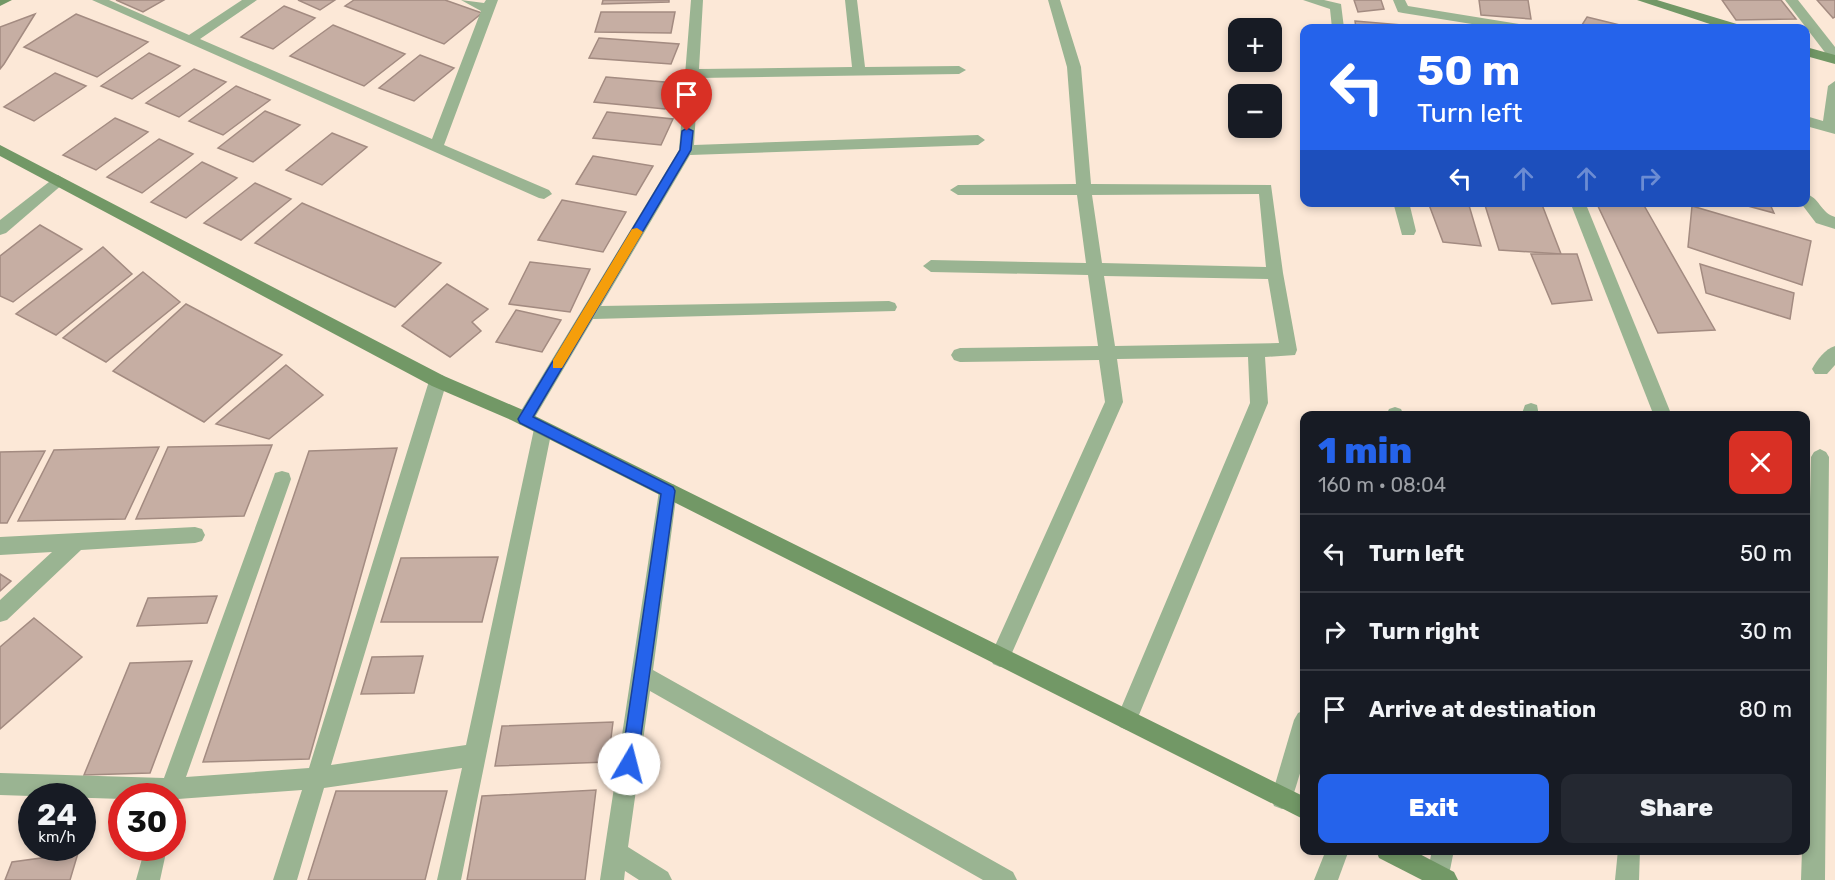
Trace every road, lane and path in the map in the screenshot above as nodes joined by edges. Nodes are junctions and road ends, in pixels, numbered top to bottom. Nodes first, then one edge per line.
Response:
1 (6, 0) edge
2 (98, 0) edge
3 (251, 0) edge
4 (467, 0) edge
5 (697, 0) edge
6 (851, 0) edge
7 (1054, 0) edge
8 (1309, 0) edge
9 (1399, 0) edge
10 (1643, 0) edge
11 (1791, 0) edge
12 (0, 2) edge
13 (490, 4) edge
14 (1338, 24) edge
15 (1495, 24) edge
16 (1722, 24) edge
17 (1809, 24) edge
18 (1810, 25) edge
19 (190, 40) junction
20 (1810, 52) edge
21 (1835, 58) edge
22 (959, 70) dead end
23 (859, 71) junction
24 (691, 74) junction
25 (1835, 86) edge
26 (1810, 122) edge
27 (1832, 128) edge
28 (978, 140) dead end
29 (436, 147) junction
30 (0, 150) edge
31 (686, 150) junction
32 (58, 180) junction
33 (1084, 189) junction
34 (958, 190) dead end
35 (544, 194) dead end
36 (1810, 203) edge
37 (1402, 207) edge
38 (1579, 207) edge
39 (1828, 221) edge
40 (0, 229) edge
41 (1408, 231) dead end
42 (1835, 237) edge
43 (931, 266) dead end
44 (1095, 267) junction
45 (1275, 273) junction
46 (889, 307) dead end
47 (588, 312) junction
48 (1107, 351) junction
49 (1256, 352) junction
50 (1835, 353) edge
51 (960, 355) dead end
52 (1821, 369) dead end
53 (438, 381) junction
54 (1661, 411) edge
55 (525, 419) junction
56 (543, 429) junction
57 (1820, 457) dead end
58 (282, 479) dead end
59 (668, 491) junction
60 (195, 535) dead end
61 (76, 542) junction
62 (0, 546) edge
63 (0, 613) edge
64 (1000, 657) junction
65 (642, 675) junction
66 (1127, 720) junction
67 (1300, 737) edge
68 (475, 755) junction
69 (316, 777) junction
70 (173, 783) edge
71 (0, 784) edge
72 (108, 790) edge
73 (186, 791) edge
74 (1282, 798) junction
75 (1300, 807) edge
76 (616, 852) junction
77 (1336, 855) edge
78 (1397, 855) edge
79 (1443, 855) edge
80 (1629, 855) edge
81 (153, 861) edge
82 (1442, 878) edge
83 (148, 880) edge
84 (285, 880) edge
85 (449, 880) edge
86 (612, 880) edge
87 (660, 880) edge
88 (1005, 880) edge
89 (1326, 880) edge
90 (1627, 880) edge
91 (1813, 880) edge

1 - 12 street
2 - 19 street
3 - 19 street
4 - 13 street
5 - 24 street
6 - 23 street
7 - 33 street
8 - 14 street
9 - 15 street
10 - 16 street
11 - 17 street
13 - 29 street
18 - 21 street
19 - 29 street
20 - 21 street
22 - 23 street
23 - 24 street
24 - 31 street
25 - 27 street
26 - 27 street
28 - 31 street
29 - 35 street
30 - 32 street
31 - 47 street
32 - 40 street
32 - 53 street
33 - 34 street
33 - 44 street
33 - 45 street
36 - 39 street
37 - 41 street
38 - 54 street
39 - 42 street
43 - 44 street
44 - 45 street
44 - 48 street
45 - 49 street
46 - 47 street
47 - 55 street
48 - 49 street
48 - 51 street
48 - 64 street
49 - 66 street
50 - 52 street
53 - 55 street
53 - 69 street
55 - 56 street
56 - 59 street
56 - 68 street
57 - 91 street
58 - 70 street
59 - 64 street
59 - 65 street
60 - 61 street
61 - 62 street
61 - 63 street
64 - 66 street
65 - 76 street
65 - 88 street
66 - 74 street
67 - 74 street
68 - 69 street
68 - 85 street
69 - 73 street
69 - 84 street
71 - 72 street
74 - 75 street
76 - 86 street
76 - 87 street
77 - 89 street
78 - 82 street
79 - 82 street
80 - 90 street
81 - 83 street

